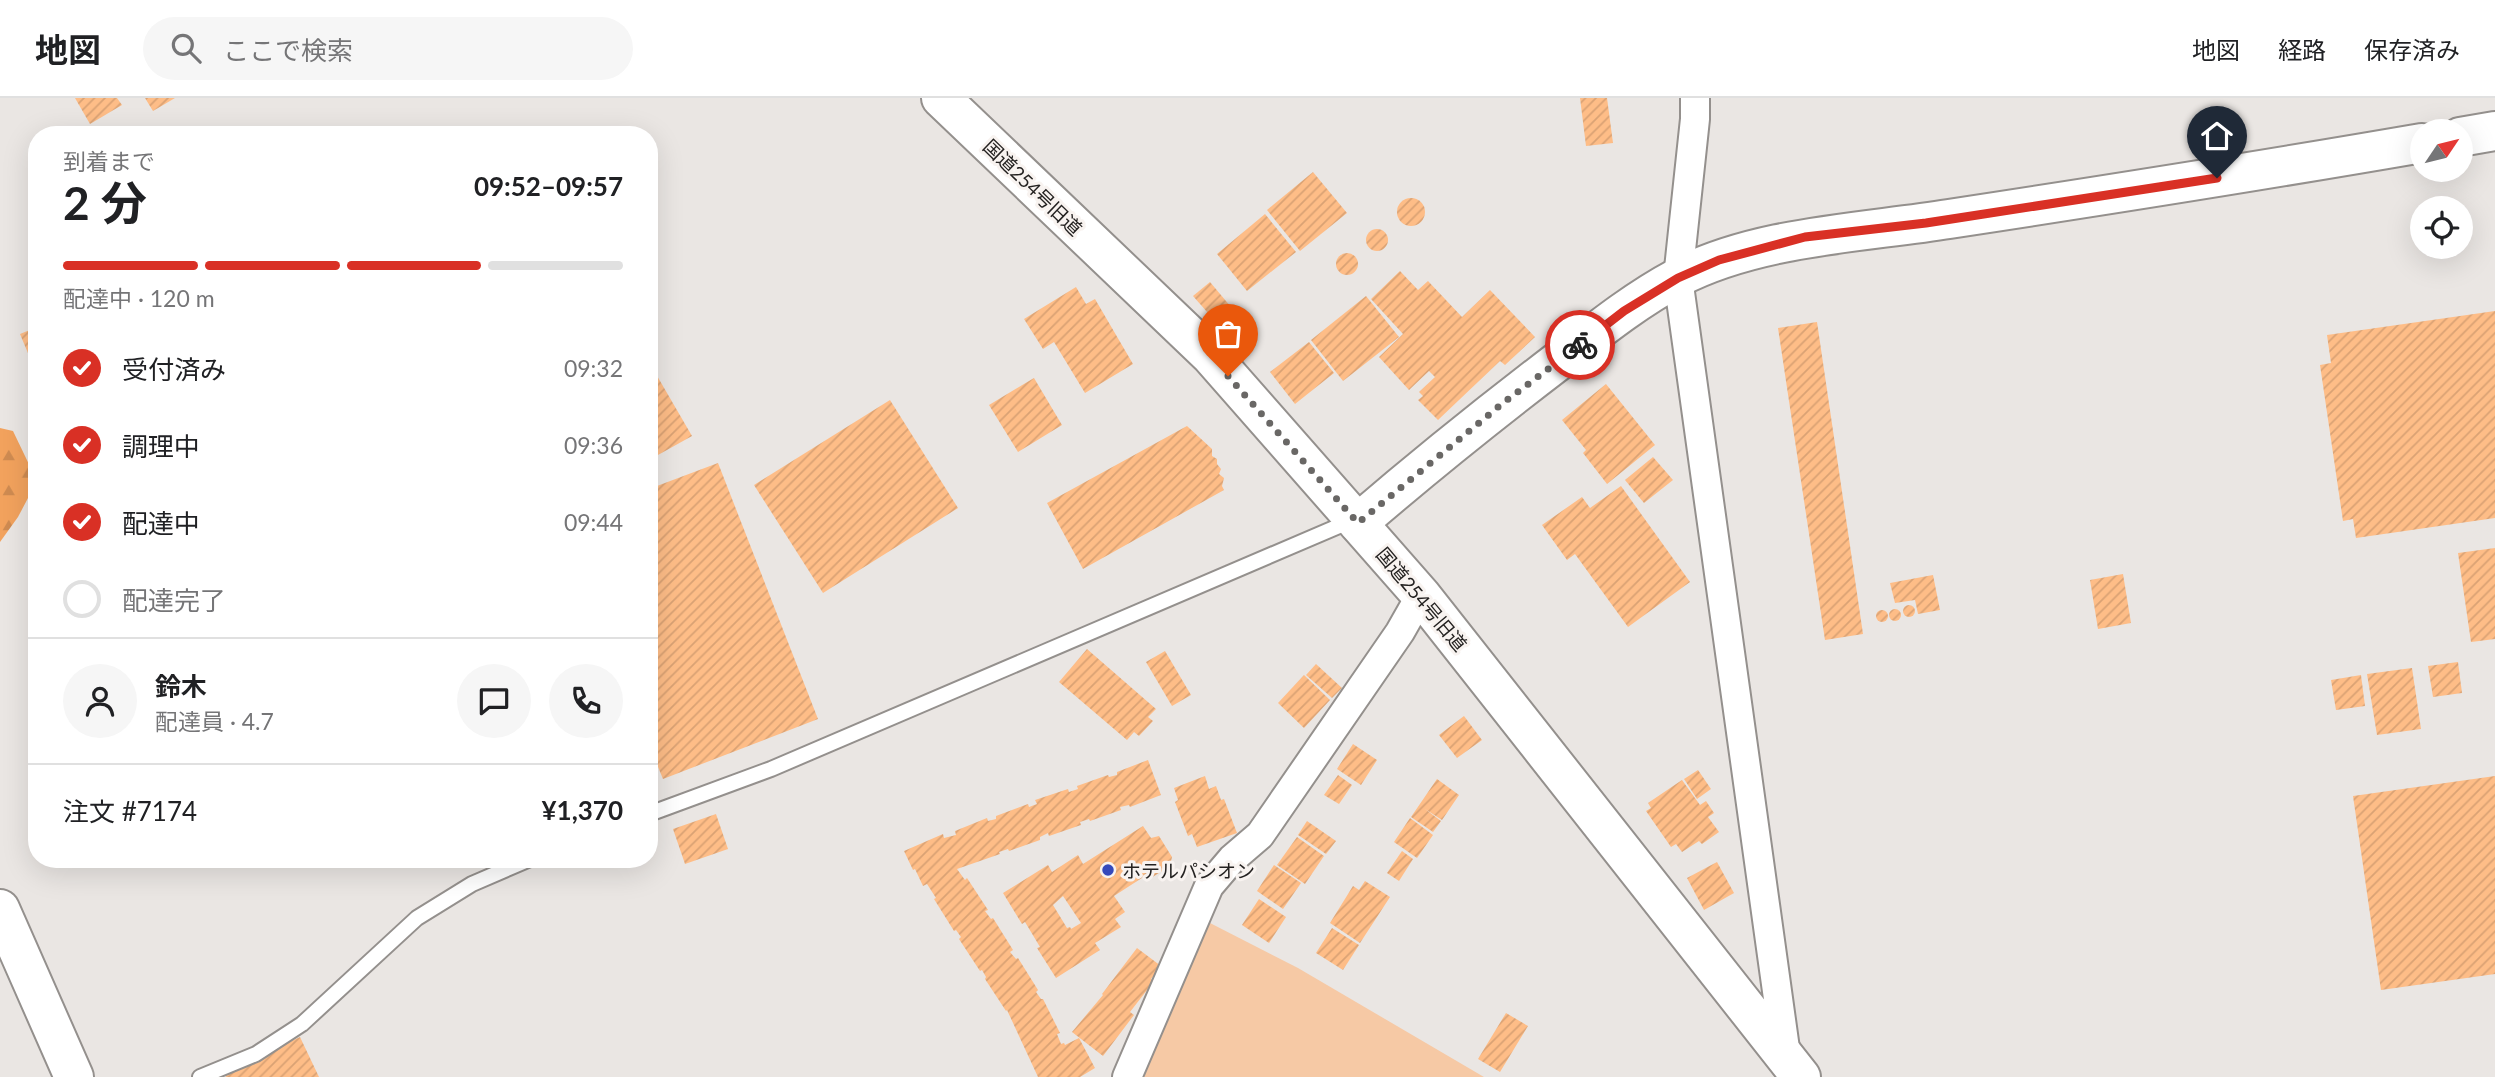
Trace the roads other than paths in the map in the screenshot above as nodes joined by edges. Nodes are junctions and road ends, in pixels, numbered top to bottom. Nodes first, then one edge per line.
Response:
1 (941, 98) edge
2 (1695, 98) edge
3 (2495, 131) edge
4 (2473, 135) edge
5 (2410, 145) edge
6 (1678, 278) junction
7 (1356, 521) junction
8 (1421, 595) junction
9 (658, 811) edge
10 (509, 868) edge
11 (0, 909) edge
12 (1792, 1070) edge
13 (74, 1077) edge
14 (200, 1077) edge
15 (1127, 1077) edge

1 - 7 street, 国道254号旧道
2 - 6 street
3 - 4 street
5 - 6 street
6 - 7 street
6 - 12 street
7 - 8 street, 国道254号旧道
7 - 9 lane
8 - 12 street, 国道254号旧道
8 - 15 street
10 - 14 lane
11 - 13 street

